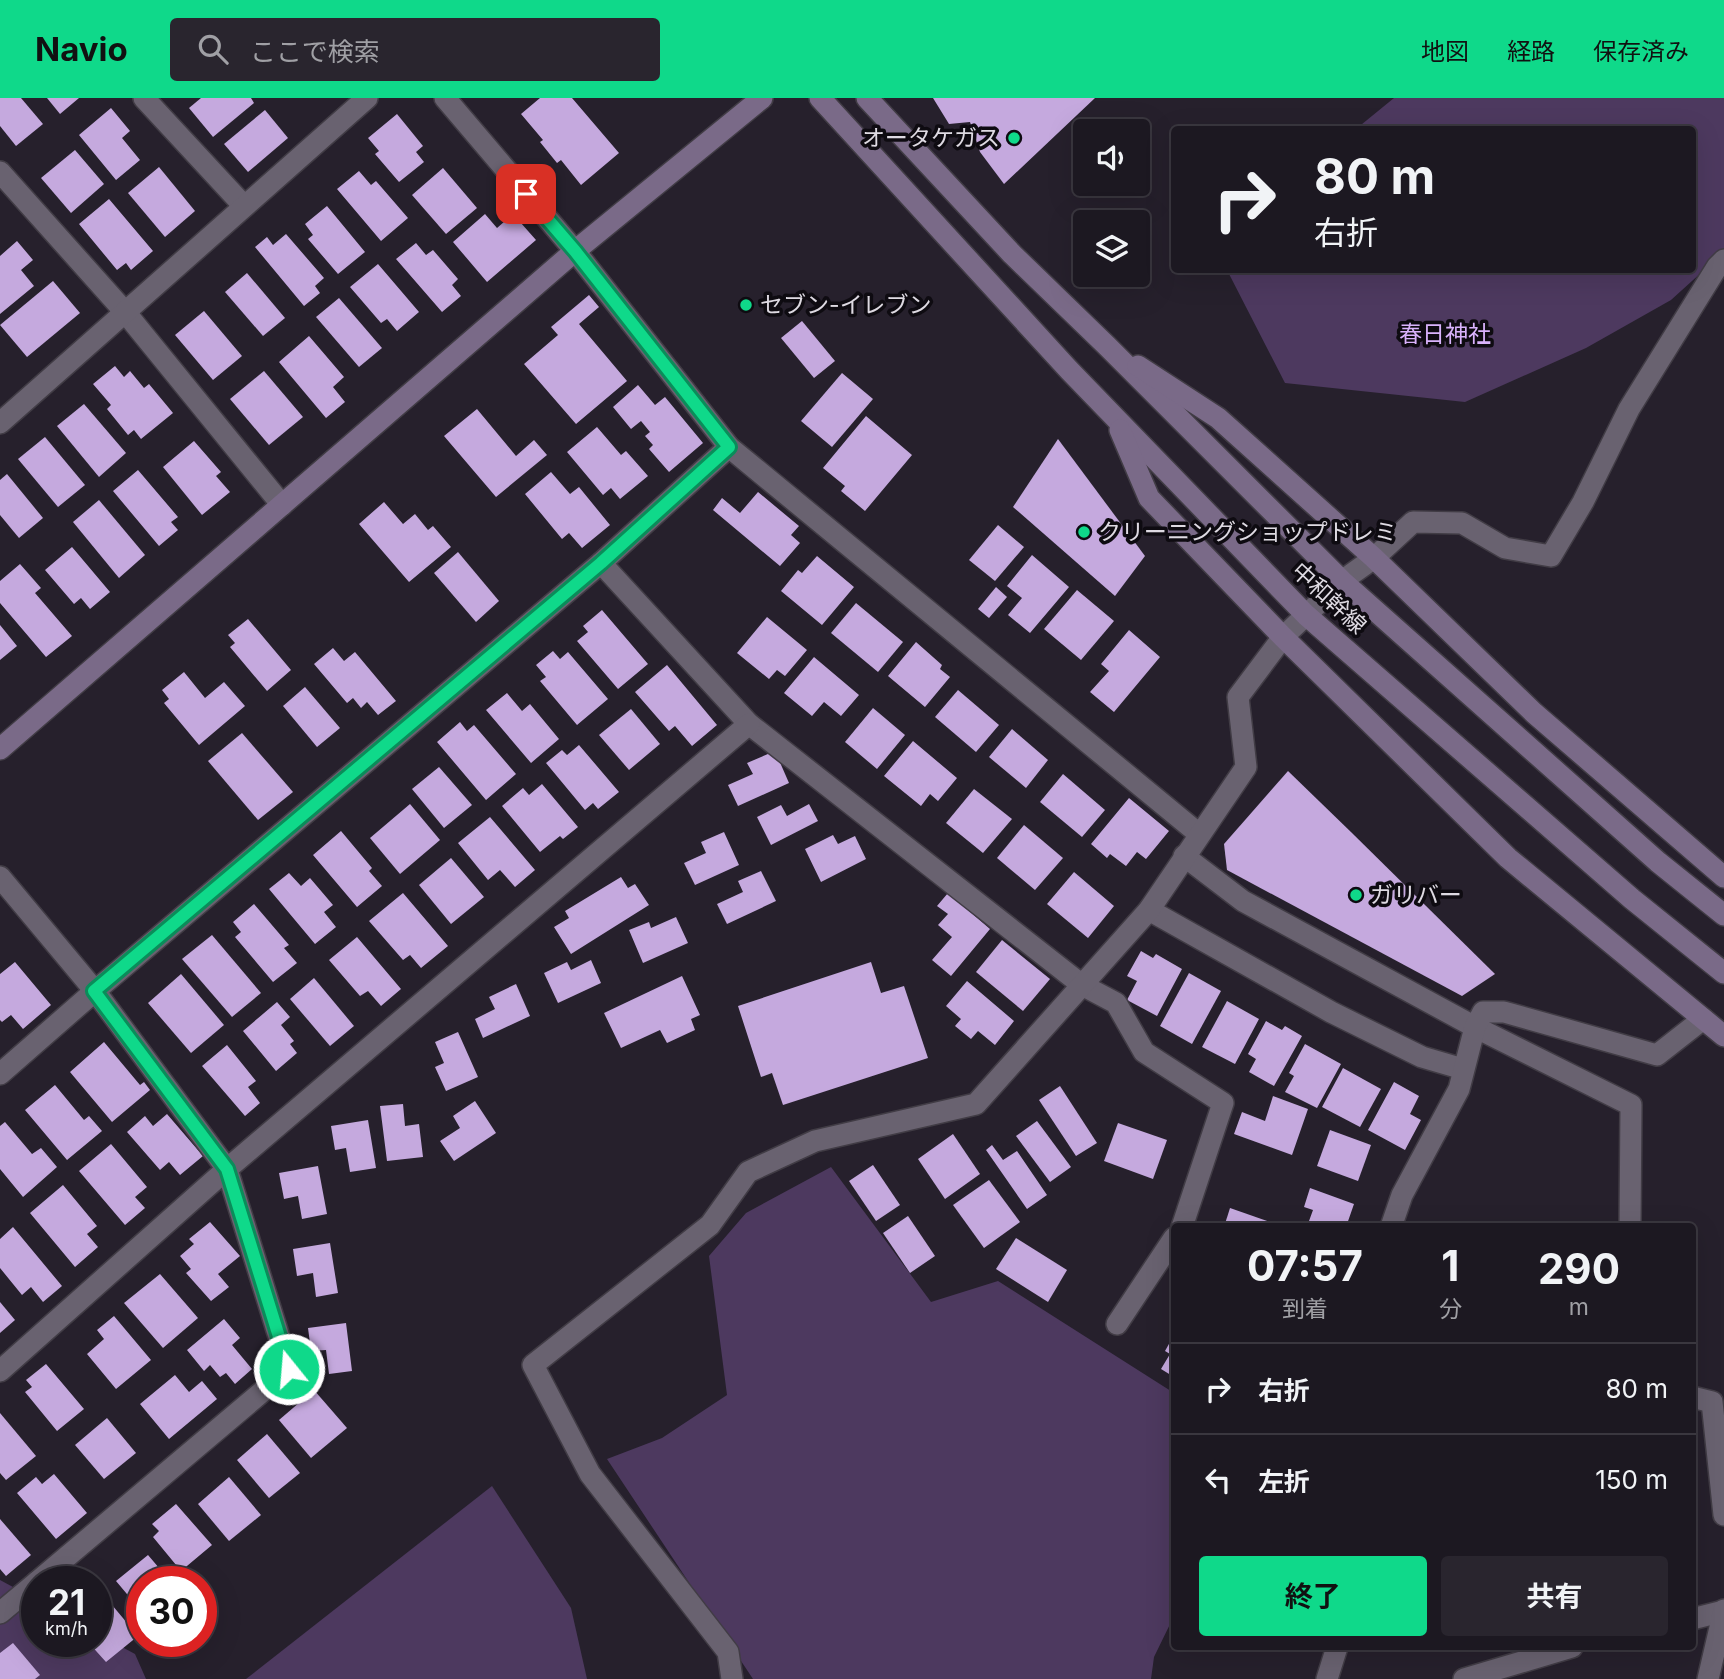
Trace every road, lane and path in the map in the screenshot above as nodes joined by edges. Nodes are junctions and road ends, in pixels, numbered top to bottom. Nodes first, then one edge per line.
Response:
1 (144, 98) edge
2 (367, 98) edge
3 (444, 98) edge
4 (762, 98) edge
5 (820, 98) edge
6 (867, 98) edge
7 (0, 173) edge
8 (244, 205) junction
9 (575, 251) junction
10 (1724, 260) edge
11 (125, 313) junction
12 (1107, 346) junction
13 (1113, 416) junction
14 (0, 423) edge
15 (729, 447) junction
16 (282, 505) junction
17 (1374, 558) junction
18 (601, 563) junction
19 (1342, 580) junction
20 (1306, 615) junction
21 (1283, 637) junction
22 (749, 724) junction
23 (0, 749) edge
24 (1199, 834) junction
25 (1184, 856) junction
26 (0, 877) edge
27 (1724, 877) edge
28 (1149, 910) junction
29 (1724, 915) edge
30 (1724, 973) edge
31 (1082, 985) junction
32 (94, 991) junction
33 (1703, 1019) junction
34 (1475, 1027) junction
35 (1724, 1036) edge
36 (1463, 1069) junction
37 (0, 1074) edge
38 (227, 1169) junction
39 (1183, 1223) edge
40 (1392, 1223) edge
41 (1630, 1223) edge
42 (1171, 1243) edge
43 (1117, 1325) dead end
44 (0, 1371) edge
45 (1696, 1398) edge
46 (1724, 1515) edge
47 (56, 1566) edge
48 (21, 1596) edge
49 (1724, 1610) edge
50 (0, 1614) edge
51 (1696, 1618) edge
52 (1336, 1650) edge
53 (1562, 1650) edge
54 (732, 1679) edge
55 (1327, 1679) edge
56 (1464, 1679) edge
57 (1708, 1679) edge

1 - 8 street
2 - 8 street
3 - 9 street
4 - 9 main road
5 - 13 main road, 中和幹線
6 - 12 main road, 中和幹線
7 - 11 street
8 - 11 street
9 - 15 street
9 - 16 main road
10 - 17 street
11 - 14 street
11 - 16 street
12 - 17 main road
12 - 19 main road, 中和幹線
13 - 20 main road, 中和幹線
13 - 21 main road
15 - 18 street
15 - 24 street
16 - 23 main road
17 - 19 street
17 - 27 main road
18 - 22 street
18 - 32 street
19 - 20 street
19 - 29 main road, 中和幹線
20 - 21 street
20 - 30 main road, 中和幹線
21 - 24 street
21 - 33 main road
22 - 31 street
22 - 38 street
24 - 25 street
25 - 28 street
25 - 34 street
26 - 32 street
28 - 31 street
28 - 36 street
31 - 39 street
31 - 54 street
32 - 37 street
32 - 38 street
33 - 34 street
33 - 35 main road
34 - 36 street
34 - 41 street
36 - 40 street
38 - 44 street
38 - 47 street
42 - 43 street
45 - 46 street
48 - 50 street
49 - 51 street
49 - 57 street
52 - 55 street
53 - 56 street

